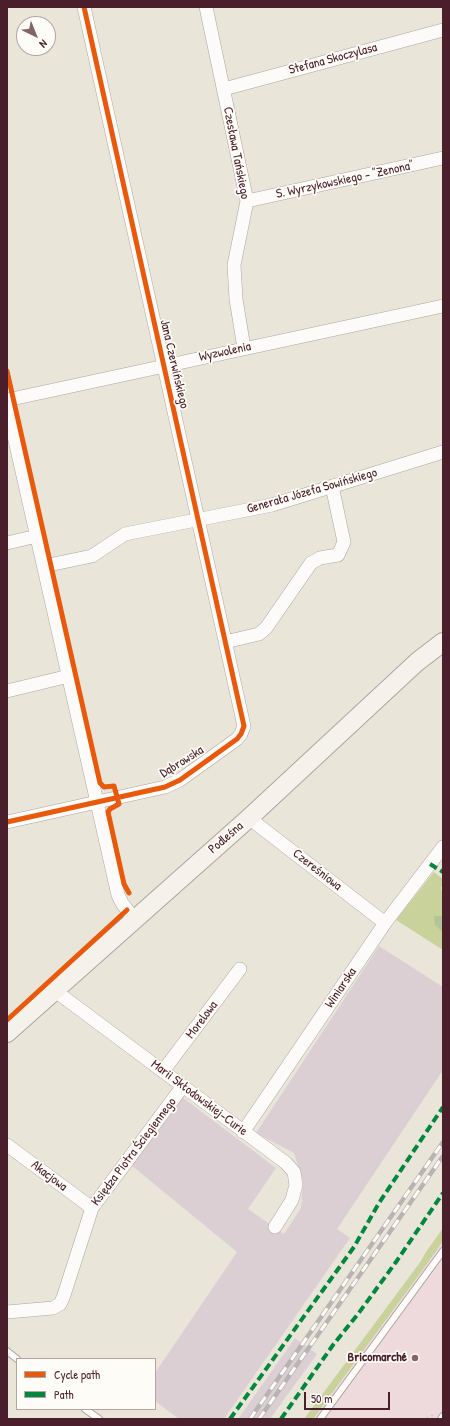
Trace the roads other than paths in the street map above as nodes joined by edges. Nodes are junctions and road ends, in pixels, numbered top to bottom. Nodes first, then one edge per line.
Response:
1 (84, 7) edge
2 (206, 7) edge
3 (443, 30) edge
4 (224, 89) junction
5 (443, 158) edge
6 (247, 201) junction
7 (443, 306) edge
8 (244, 348) junction
9 (163, 366) junction
10 (7, 400) edge
11 (7, 405) edge
12 (443, 452) edge
13 (332, 486) junction
14 (198, 521) junction
15 (37, 536) junction
16 (7, 543) edge
17 (44, 566) junction
18 (225, 642) junction
19 (443, 642) edge
20 (69, 676) junction
21 (7, 690) edge
22 (244, 726) joint
23 (97, 803) junction
24 (249, 818) junction
25 (7, 822) edge
26 (443, 848) edge
27 (134, 919) junction
28 (385, 923) junction
29 (240, 969) dead end
30 (54, 990) junction
31 (7, 1033) edge
32 (164, 1071) junction
33 (183, 1086) junction
34 (244, 1132) junction
35 (7, 1145) edge
36 (92, 1208) junction
37 (275, 1227) dead end
38 (443, 1251) edge
39 (7, 1312) edge
40 (7, 1351) edge
41 (16, 1358) edge
42 (86, 1410) edge
43 (443, 1416) edge
44 (99, 1419) edge
45 (320, 1419) edge
46 (441, 1419) edge

1 - 9 street, Jana Czerwińskiego
2 - 4 street, Czesława Tańskiego
3 - 4 street, Stefana Skoczylasa
4 - 6 street, Czesława Tańskiego
5 - 6 street, S. Wyrzykowskiego - "Zenona"
6 - 8 street, Czesława Tańskiego
7 - 8 street, Wyzwolenia
8 - 9 street, Wyzwolenia
9 - 10 street, Wyzwolenia
9 - 14 street, Jana Czerwińskiego
11 - 15 street
12 - 13 street, Generała Józefa Sowińskiego
13 - 14 street, Generała Józefa Sowińskiego
13 - 18 street
14 - 17 street, Generała Józefa Sowińskiego
14 - 18 street, Jana Czerwińskiego
15 - 16 street
15 - 17 street
17 - 20 street
18 - 22 street, Jana Czerwińskiego
19 - 24 street, Podleśna
20 - 21 street
20 - 23 street
22 - 23 street, Dąbrowska
23 - 25 street, Dąbrowska
23 - 27 street
24 - 27 street, Podleśna
24 - 28 street, Czereśniowa
26 - 28 street, Winiarska
27 - 30 street, Podleśna
28 - 34 street, Winiarska
29 - 32 street, Morelowa
30 - 31 street, Podleśna
30 - 32 street, Marii Skłodowskiej-Curie
32 - 33 street, Marii Skłodowskiej-Curie
33 - 34 street, Marii Skłodowskiej-Curie
33 - 36 street, Księdza Piotra Ściegiennego
34 - 37 street, Marii Skłodowskiej-Curie
35 - 36 street, Akacjowa
36 - 39 street, Księdza Piotra Ściegiennego
38 - 45 lane
40 - 41 lane
42 - 44 lane
43 - 46 lane

